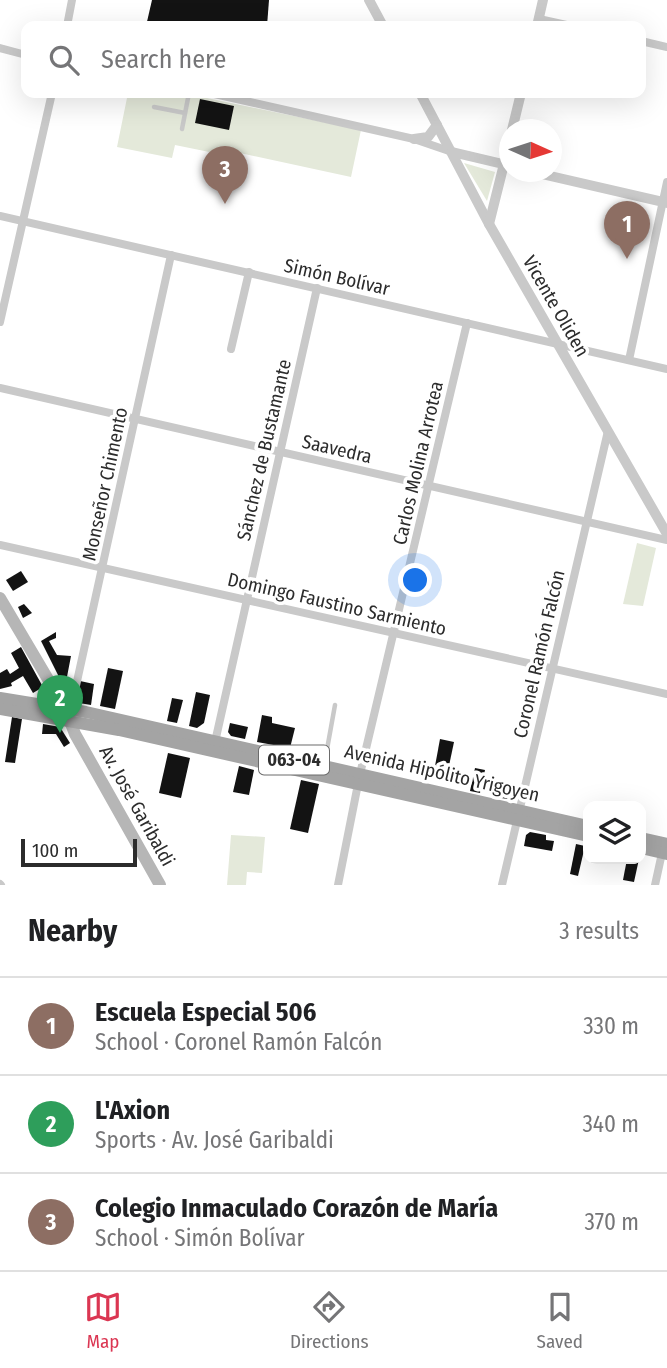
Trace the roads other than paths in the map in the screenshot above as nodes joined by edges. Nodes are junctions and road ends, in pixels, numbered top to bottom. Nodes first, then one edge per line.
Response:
1 (72, 0) edge
2 (369, 0) edge
3 (543, 0) edge
4 (67, 21) edge
5 (380, 21) edge
6 (538, 21) edge
7 (646, 42) edge
8 (667, 47) edge
9 (0, 48) edge
10 (21, 54) edge
11 (51, 98) edge
12 (188, 98) edge
13 (232, 98) edge
14 (423, 98) edge
15 (520, 98) edge
16 (154, 107) dead end
17 (185, 113) junction
18 (515, 119) edge
19 (438, 125) junction
20 (182, 128) dead end
21 (414, 139) junction
22 (452, 152) junction
23 (499, 163) edge
24 (562, 179) edge
25 (501, 182) edge
26 (667, 182) edge
27 (665, 203) edge
28 (0, 216) edge
29 (23, 221) junction
30 (489, 224) junction
31 (171, 254) junction
32 (249, 272) junction
33 (317, 288) junction
34 (0, 322) edge
35 (467, 323) junction
36 (556, 343) junction
37 (231, 349) dead end
38 (629, 360) junction
39 (667, 369) edge
40 (0, 388) edge
41 (135, 420) junction
42 (608, 431) junction
43 (279, 452) junction
44 (428, 487) junction
45 (586, 522) junction
46 (667, 534) edge
47 (667, 540) edge
48 (0, 545) edge
49 (103, 567) junction
50 (0, 598) edge
51 (246, 599) junction
52 (394, 633) junction
53 (552, 668) junction
54 (667, 694) edge
55 (0, 698) edge
56 (335, 705) dead end
57 (0, 709) edge
58 (68, 712) junction
59 (215, 742) junction
60 (324, 766) junction
61 (359, 779) junction
62 (517, 815) junction
63 (583, 825) edge
64 (583, 835) edge
65 (646, 840) edge
66 (666, 847) edge
67 (646, 848) edge
68 (160, 885) edge
69 (338, 885) edge
70 (502, 885) edge
71 (655, 885) edge

1 - 4 street
2 - 5 street
3 - 6 street
7 - 8 street
9 - 10 street
11 - 29 street
12 - 17 lane
13 - 21 street
14 - 19 street, Vicente Oliden
15 - 18 street
16 - 17 lane
17 - 20 lane
19 - 21 street
19 - 22 street, Vicente Oliden
21 - 22 street
22 - 23 street
22 - 30 street, Vicente Oliden
24 - 27 street
25 - 30 street
26 - 27 street
27 - 38 street
28 - 29 street, Simón Bolívar
29 - 31 street, Simón Bolívar
29 - 34 street
30 - 36 street, Vicente Oliden
31 - 32 street, Simón Bolívar
31 - 41 street, Monseñor Chimento
32 - 33 street, Simón Bolívar
32 - 37 street
33 - 35 street, Simón Bolívar
33 - 43 street, Sánchez de Bustamante
35 - 36 street, Simón Bolívar
35 - 44 street, Carlos Molina Arrotea
36 - 38 street, Simón Bolívar
36 - 42 street, Vicente Oliden
38 - 39 street, Simón Bolívar
40 - 41 street, Saavedra
41 - 43 street, Saavedra
41 - 49 street, Monseñor Chimento
42 - 45 street, Coronel Ramón Falcón
42 - 46 street, Vicente Oliden
43 - 44 street, Saavedra
43 - 51 street, Sánchez de Bustamante
44 - 45 street, Saavedra
44 - 52 street, Carlos Molina Arrotea
45 - 47 street, Saavedra
45 - 53 street, Coronel Ramón Falcón
48 - 49 street, Domingo Faustino Sarmiento
49 - 51 street, Domingo Faustino Sarmiento
49 - 58 street, Monseñor Chimento
50 - 58 main road, Av. José Garibaldi
51 - 52 street, Domingo Faustino Sarmiento
51 - 59 street, Sánchez de Bustamante
52 - 53 street, Domingo Faustino Sarmiento
52 - 61 street, Carlos Molina Arrotea
53 - 54 street, Domingo Faustino Sarmiento
53 - 62 street, Coronel Ramón Falcón
55 - 58 main road, Avenida Hipólito Yrigoyen / 063-04
56 - 60 lane
57 - 58 main road, Avenida Hipólito Yrigoyen / 063-04
58 - 59 main road, Avenida Hipólito Yrigoyen / 063-04
58 - 61 main road, Avenida Hipólito Yrigoyen / 063-04
58 - 68 main road, Av. José Garibaldi
59 - 60 main road, Avenida Hipólito Yrigoyen / 063-04
60 - 61 main road, Avenida Hipólito Yrigoyen / 063-04
61 - 62 main road, Avenida Hipólito Yrigoyen / 063-04
61 - 69 street, Carlos Molina Arrotea
62 - 63 main road, Avenida Hipólito Yrigoyen / 063-04
62 - 64 main road, Avenida Hipólito Yrigoyen / 063-04
62 - 70 street, Coronel Ramón Falcón
65 - 66 main road
66 - 67 main road
66 - 71 street

